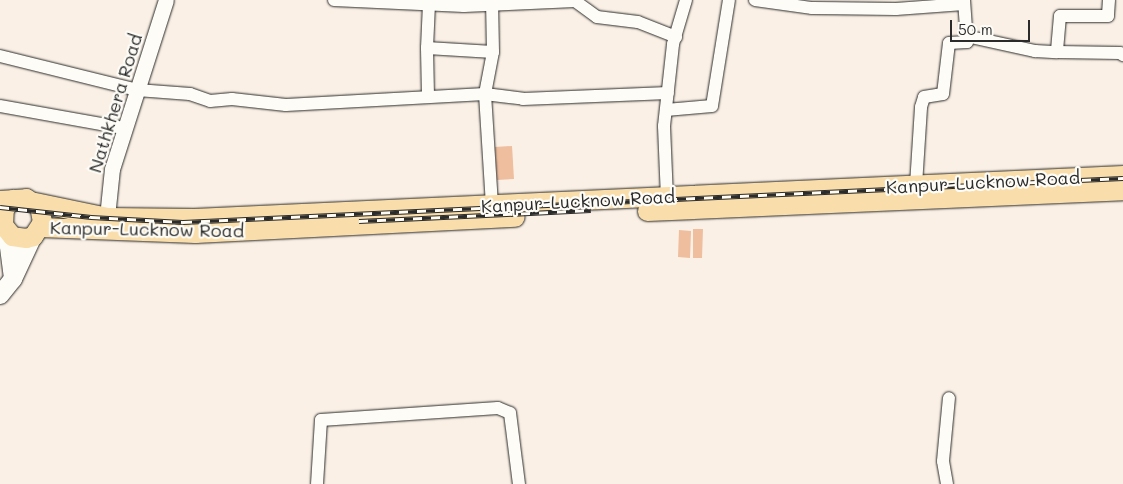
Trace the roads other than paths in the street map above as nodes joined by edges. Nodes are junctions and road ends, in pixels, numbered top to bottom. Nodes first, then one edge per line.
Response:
1 (166, 0) edge
2 (334, 0) edge
3 (686, 0) edge
4 (729, 0) edge
5 (755, 0) edge
6 (1109, 0) edge
7 (492, 2) edge
8 (964, 2) edge
9 (447, 3) edge
10 (430, 4) junction
11 (966, 36) junction
12 (676, 37) junction
13 (427, 48) junction
14 (493, 52) junction
15 (1058, 52) junction
16 (1123, 55) edge
17 (0, 56) edge
18 (137, 90) junction
19 (668, 93) junction
20 (485, 94) junction
21 (428, 96) junction
22 (0, 106) edge
23 (666, 110) junction
24 (123, 128) junction
25 (1123, 175) edge
26 (916, 185) junction
27 (1123, 190) edge
28 (667, 198) junction
29 (7, 200) edge
30 (35, 202) junction
31 (492, 206) junction
32 (107, 217) junction
33 (366, 218) junction
34 (3, 227) edge
35 (37, 232) junction
36 (13, 279) junction
37 (0, 295) edge
38 (949, 398) dead end
39 (317, 484) edge
40 (519, 484) edge
41 (947, 484) edge

1 - 18 street, Nathkhera Road
2 - 10 street
3 - 12 street
4 - 23 street
5 - 8 street
6 - 15 street
7 - 9 street
7 - 12 street
7 - 14 street
8 - 11 street
9 - 10 street
10 - 13 street
11 - 15 street
11 - 26 street
12 - 19 street
13 - 14 street
13 - 21 street
14 - 20 street
15 - 16 street
17 - 18 street
18 - 21 street
18 - 24 street, Nathkhera Road
19 - 20 street
19 - 23 street
20 - 21 street
20 - 31 street
22 - 24 street
23 - 28 street
24 - 32 street, Nathkhera Road
25 - 26 main road, Kanpur-Lucknow Road
26 - 28 main road, Kanpur-Lucknow Road
27 - 33 main road, Kanpur-Lucknow Road
28 - 31 main road, Kanpur-Lucknow Road
29 - 30 main road
29 - 34 main road
30 - 32 main road, Kanpur-Lucknow Road
30 - 35 main road
31 - 33 main road, Kanpur-Lucknow Road
32 - 33 main road, Kanpur-Lucknow Road
33 - 35 main road, Kanpur-Lucknow Road
34 - 35 main road
34 - 36 main road
35 - 36 main road
36 - 37 main road
38 - 41 street
39 - 40 street

